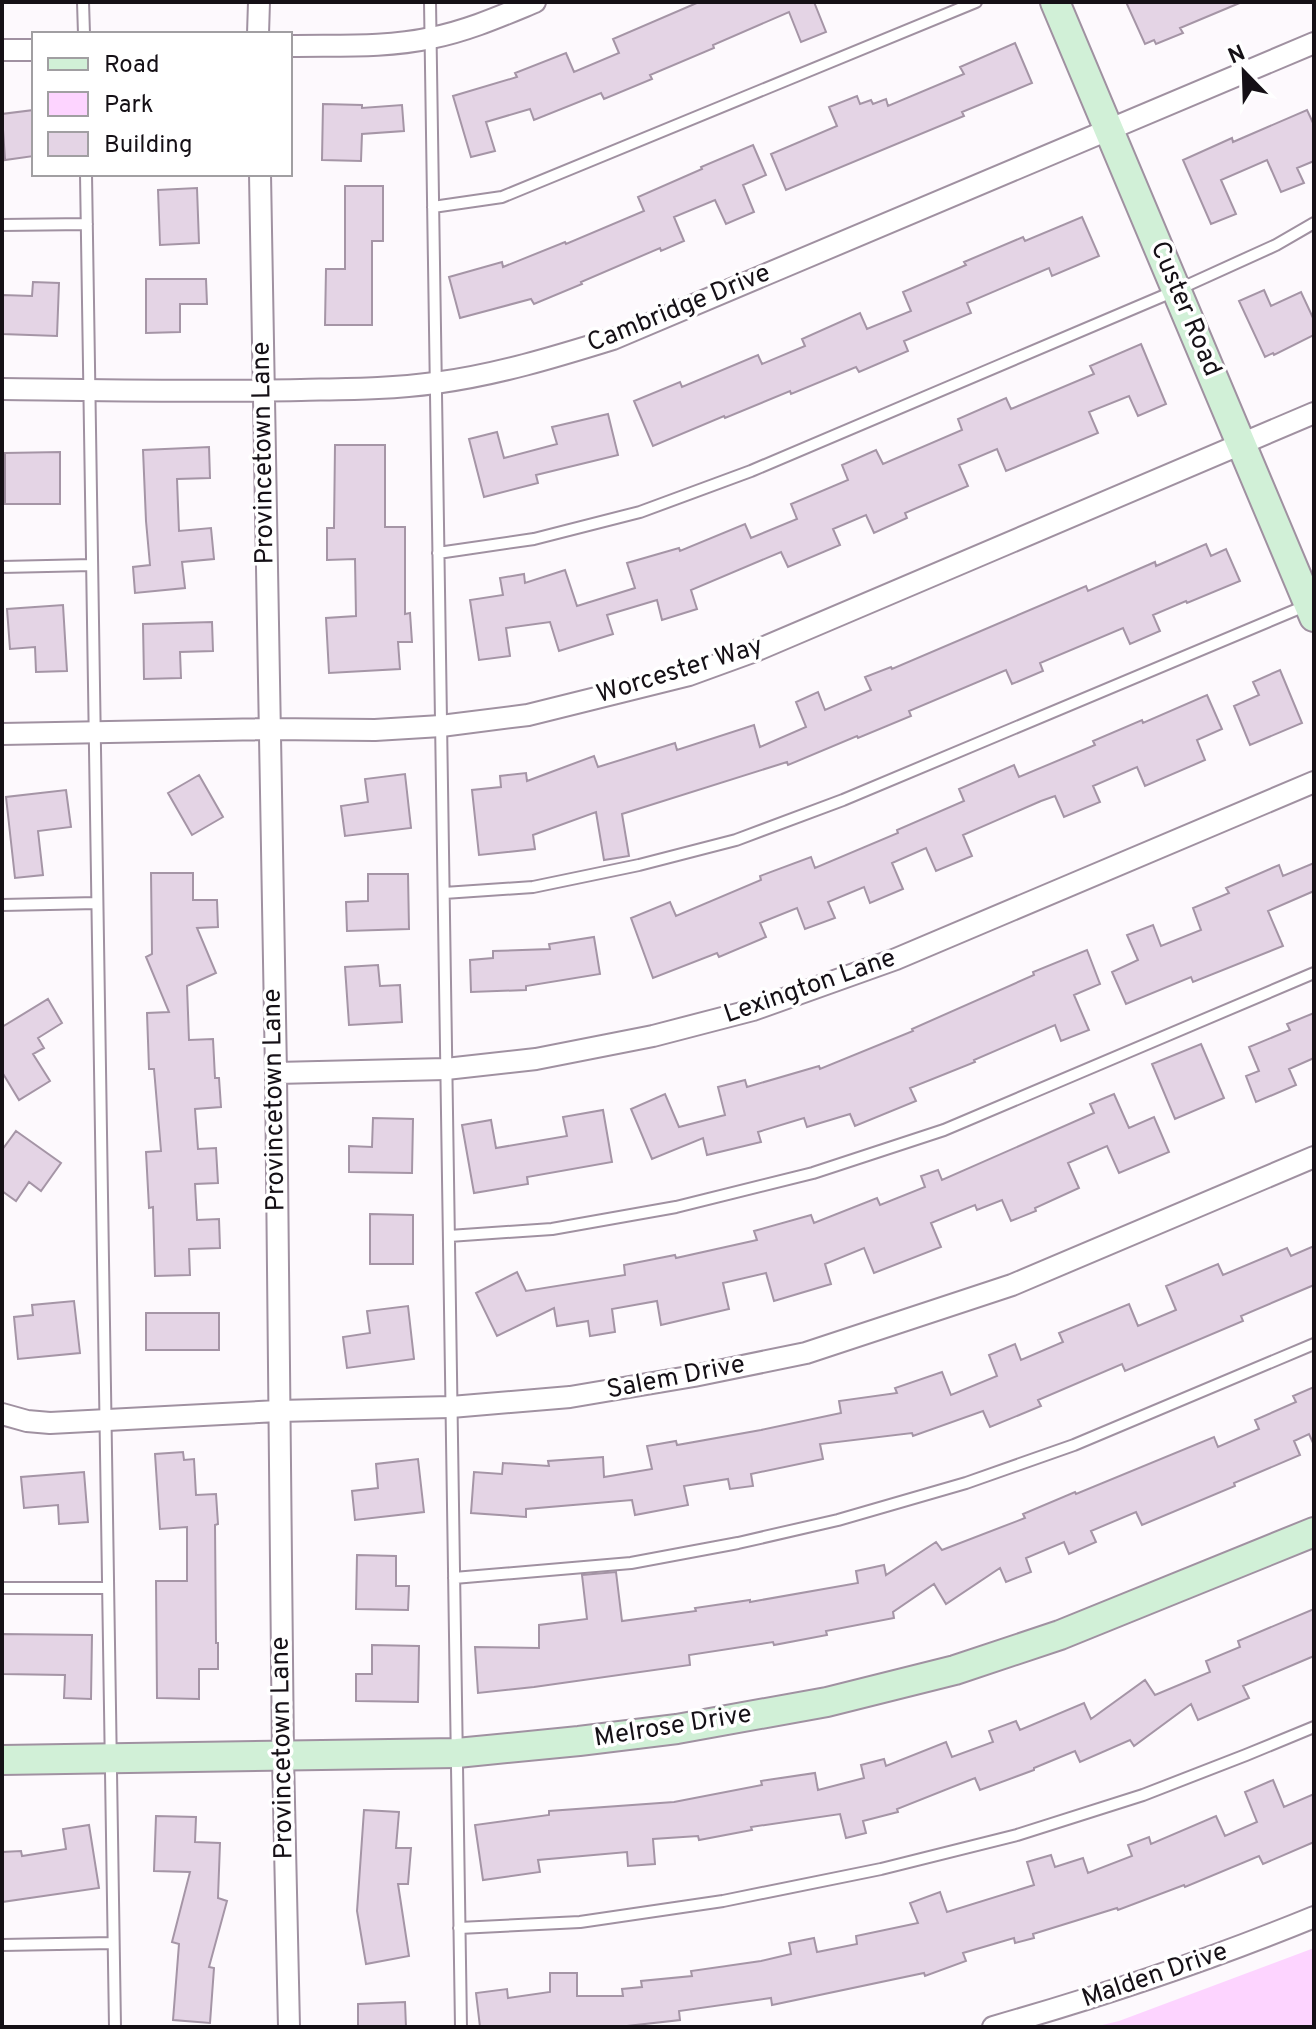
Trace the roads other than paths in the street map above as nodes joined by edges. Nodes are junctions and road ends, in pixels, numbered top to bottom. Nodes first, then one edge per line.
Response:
1 (83, 2) edge
2 (259, 2) edge
3 (430, 2) edge
4 (535, 2) edge
5 (976, 2) edge
6 (1055, 2) edge
7 (84, 32) edge
8 (258, 32) edge
9 (430, 38) junction
10 (1314, 43) edge
11 (292, 46) edge
12 (2, 50) edge
13 (32, 50) edge
14 (1109, 129) junction
15 (86, 176) edge
16 (260, 176) edge
17 (433, 207) junction
18 (1314, 223) edge
19 (87, 224) junction
20 (2, 225) edge
21 (1177, 290) junction
22 (436, 383) junction
23 (2, 389) edge
24 (89, 390) junction
25 (263, 391) junction
26 (1314, 413) edge
27 (1241, 444) junction
28 (438, 553) junction
29 (92, 565) junction
30 (2, 567) edge
31 (1312, 608) edge
32 (441, 726) junction
33 (269, 729) junction
34 (95, 732) junction
35 (2, 734) edge
36 (1314, 782) edge
37 (444, 893) junction
38 (97, 903) junction
39 (2, 905) edge
40 (1314, 973) edge
41 (446, 1069) junction
42 (276, 1073) junction
43 (1314, 1157) edge
44 (449, 1236) junction
45 (1314, 1344) edge
46 (451, 1407) junction
47 (278, 1411) junction
48 (2, 1414) edge
49 (105, 1420) junction
50 (1314, 1532) edge
51 (454, 1578) junction
52 (2, 1588) edge
53 (108, 1588) junction
54 (1314, 1727) edge
55 (457, 1753) junction
56 (283, 1757) junction
57 (110, 1759) junction
58 (2, 1760) edge
59 (1314, 1917) edge
60 (459, 1928) junction
61 (113, 1943) junction
62 (2, 1945) edge
63 (115, 2027) edge
64 (289, 2027) edge
65 (461, 2027) edge
66 (993, 2027) edge

1 - 7 lane
2 - 8 street
3 - 9 lane
4 - 9 street
5 - 17 lane
6 - 14 street, Custer Road
9 - 11 street
9 - 17 lane
10 - 14 street, Cambridge Drive
12 - 13 street
14 - 21 street, Custer Road
14 - 22 street, Cambridge Drive
15 - 19 lane
16 - 25 street, Provincetown Lane
17 - 22 lane
18 - 21 lane
19 - 20 lane
19 - 24 lane
21 - 27 street, Custer Road
21 - 28 lane
22 - 25 street, Cambridge Drive
22 - 28 lane
23 - 24 street, Cambridge Drive
24 - 25 street, Cambridge Drive
24 - 29 lane
25 - 33 street, Provincetown Lane
26 - 27 street, Worcester Way
27 - 31 street, Custer Road
27 - 32 street, Worcester Way
28 - 32 lane
29 - 30 lane
29 - 34 lane
31 - 37 lane
32 - 33 street, Worcester Way
32 - 37 lane
33 - 34 street, Worcester Way
33 - 42 street, Provincetown Lane
34 - 35 street, Worcester Way
34 - 38 lane
36 - 41 street, Lexington Lane
37 - 41 lane
38 - 39 lane
38 - 49 lane
40 - 44 lane
41 - 42 street, Lexington Lane
41 - 44 lane
42 - 47 street, Provincetown Lane
43 - 46 street, Salem Drive
44 - 46 lane
45 - 51 lane
46 - 47 street, Salem Drive
46 - 51 lane
47 - 49 street, Salem Drive
47 - 56 street, Provincetown Lane
48 - 49 street, Salem Drive
49 - 53 lane
50 - 55 street, Melrose Drive
51 - 55 lane
52 - 53 lane
53 - 57 lane
54 - 60 lane
55 - 56 street, Melrose Drive
55 - 60 lane
56 - 57 street, Melrose Drive
56 - 64 street, Provincetown Lane
57 - 58 street, Melrose Drive
57 - 61 lane
59 - 66 street, Malden Drive
60 - 65 lane
61 - 62 lane
61 - 63 lane

